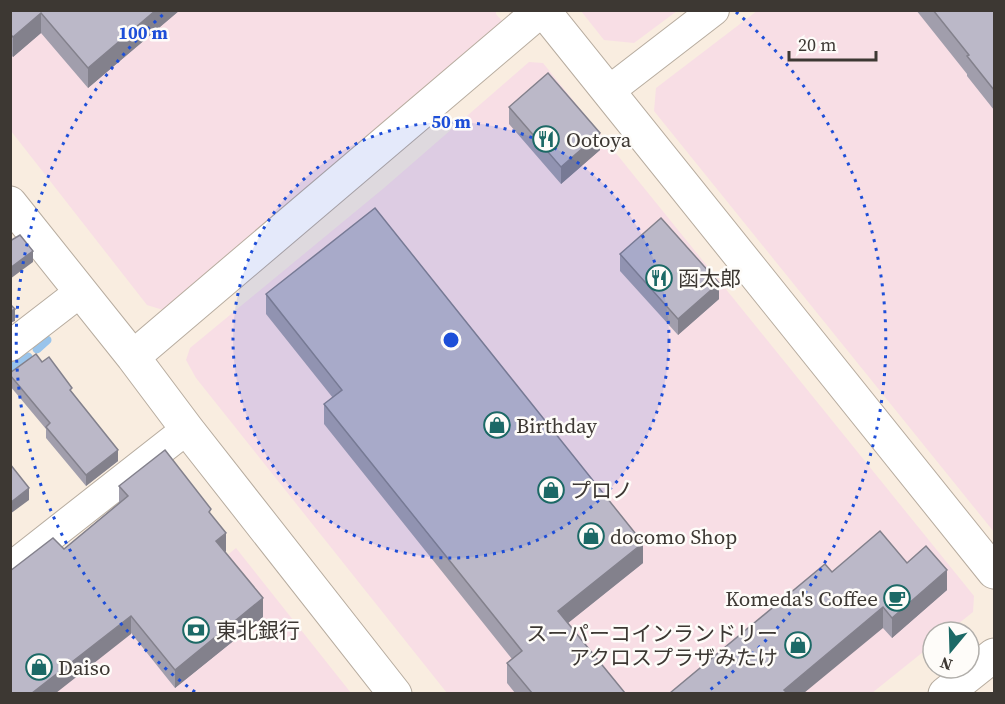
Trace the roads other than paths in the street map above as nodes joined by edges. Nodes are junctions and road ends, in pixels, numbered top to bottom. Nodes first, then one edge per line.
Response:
1 (542, 10) edge
2 (714, 10) edge
3 (609, 91) junction
4 (12, 210) edge
5 (80, 292) junction
6 (10, 346) edge
7 (133, 357) junction
8 (187, 429) junction
9 (10, 568) edge
10 (994, 572) edge
11 (994, 655) edge
12 (395, 693) edge
13 (945, 693) edge

1 - 3 street
1 - 7 street
2 - 3 street
3 - 10 street
4 - 5 street
5 - 6 street
5 - 7 street
7 - 8 street
8 - 9 street
8 - 12 street
11 - 13 street

